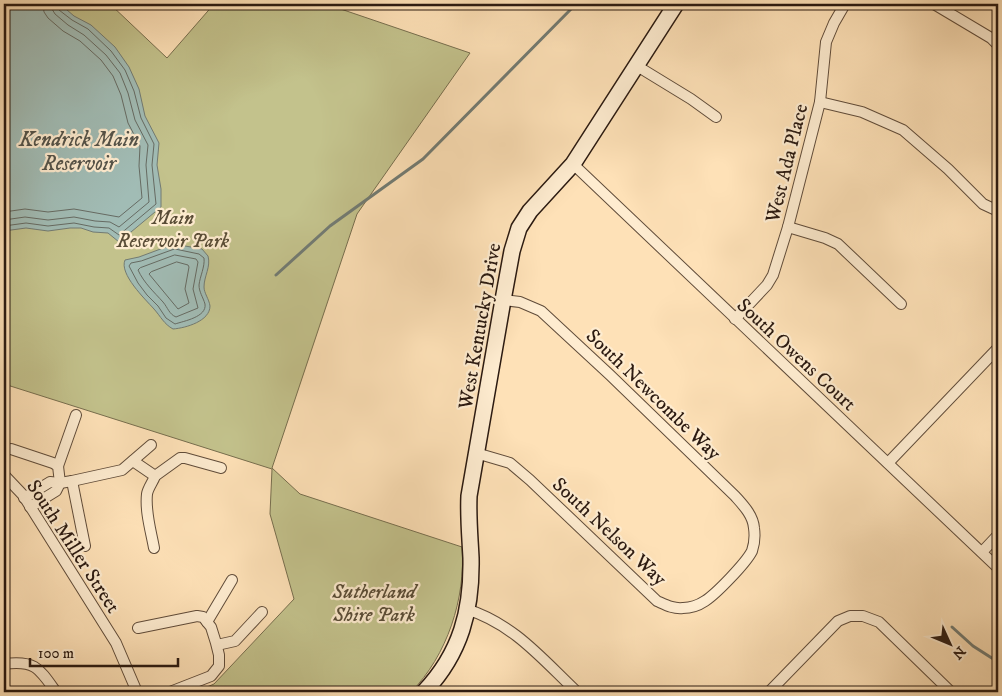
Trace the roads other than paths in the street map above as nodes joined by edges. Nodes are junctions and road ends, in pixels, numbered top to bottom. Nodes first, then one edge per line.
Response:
1 (676, 4) edge
2 (845, 4) edge
3 (934, 4) edge
4 (998, 44) edge
5 (637, 66) junction
6 (820, 102) junction
7 (716, 117) dead end
8 (573, 164) junction
9 (998, 211) edge
10 (788, 227) junction
11 (503, 300) junction
12 (902, 304) dead end
13 (735, 319) junction
14 (998, 348) edge
15 (76, 415) dead end
16 (151, 445) dead end
17 (11, 449) dead end
18 (476, 453) junction
19 (133, 461) junction
20 (888, 463) junction
21 (58, 466) junction
22 (221, 468) dead end
23 (4, 475) edge
24 (155, 476) junction
25 (72, 481) junction
26 (60, 483) junction
27 (24, 498) junction
28 (30, 507) junction
29 (998, 536) edge
30 (754, 539) joint
31 (85, 546) dead end
32 (154, 548) dead end
33 (982, 552) junction
34 (998, 568) edge
35 (232, 580) dead end
36 (466, 609) junction
37 (262, 612) dead end
38 (207, 622) junction
39 (138, 628) dead end
40 (217, 645) junction
41 (4, 664) edge
42 (56, 692) edge
43 (137, 692) edge
44 (170, 692) edge
45 (424, 692) edge
46 (577, 692) edge
47 (769, 692) edge
48 (951, 692) edge

1 - 5 street, West Kentucky Drive
2 - 6 street, West Ada Place
3 - 4 street
5 - 7 street
5 - 8 street, West Kentucky Drive
6 - 9 street
6 - 10 street, West Ada Place
8 - 11 street, West Kentucky Drive
8 - 13 street, South Owens Court
10 - 12 street
10 - 13 street, West Ada Place
11 - 18 street, West Kentucky Drive
11 - 30 street, South Newcombe Way
13 - 20 street, South Owens Court
14 - 20 street
15 - 21 street
16 - 19 street
17 - 21 street
18 - 30 street, South Nelson Way
18 - 36 street, West Kentucky Drive
19 - 24 street
19 - 25 street
20 - 33 street, South Owens Court
21 - 26 street
22 - 24 street
23 - 27 street, South Miller Street
24 - 32 street
25 - 26 street
25 - 31 street
26 - 27 street
26 - 28 street
27 - 28 street, South Miller Street
28 - 43 street, South Miller Street
29 - 33 street
33 - 34 street, South Owens Court
35 - 38 street
36 - 45 street, West Kentucky Drive
36 - 46 street
37 - 40 street
38 - 39 street
38 - 40 street
40 - 44 street
41 - 42 street
47 - 48 street

